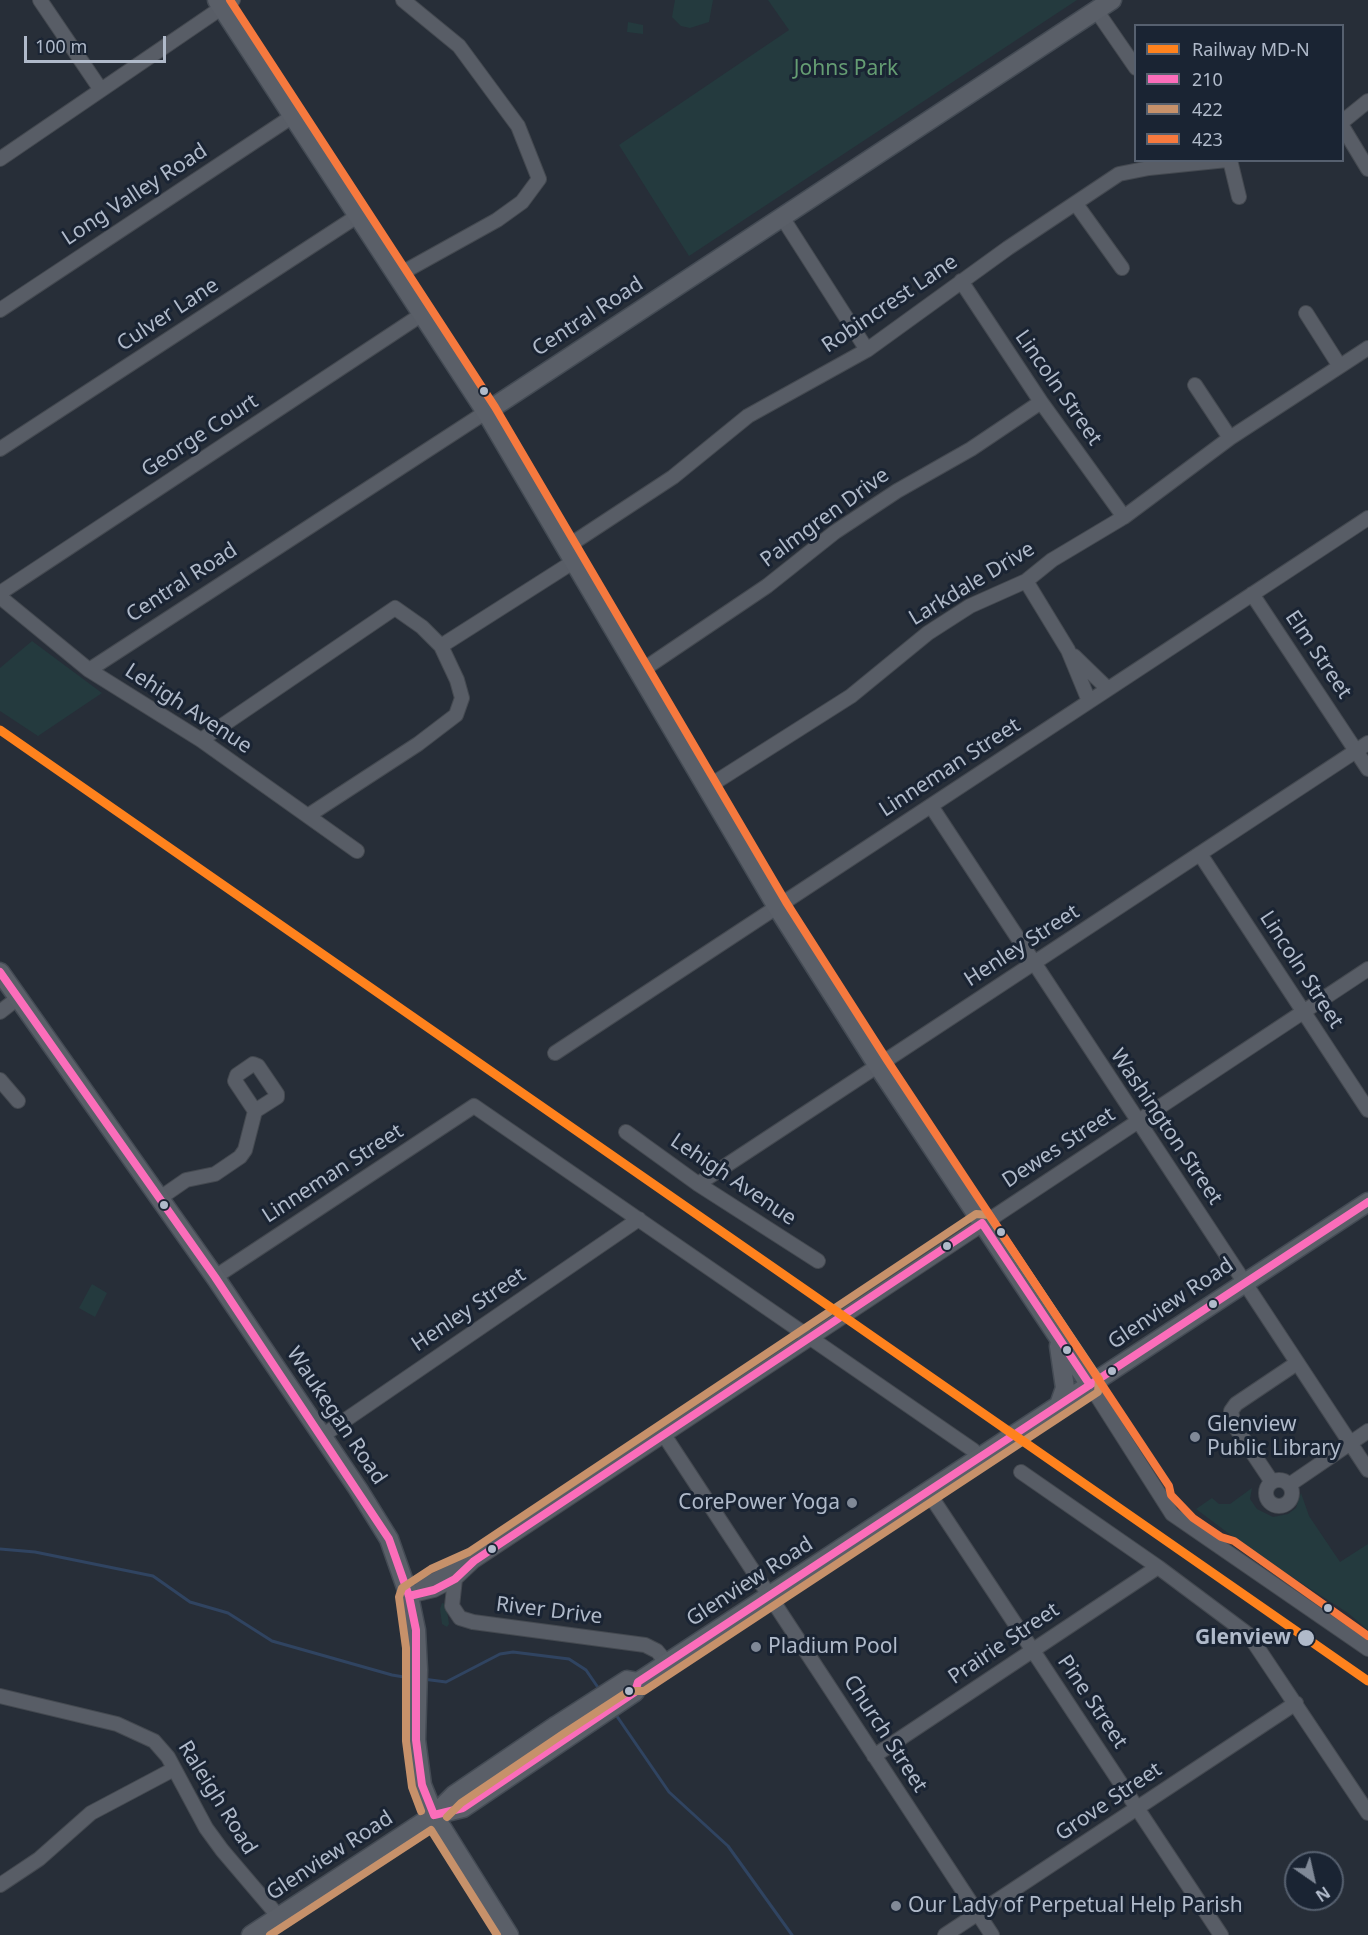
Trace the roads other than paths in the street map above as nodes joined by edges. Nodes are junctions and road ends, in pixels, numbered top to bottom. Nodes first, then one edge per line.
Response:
1 (40, 0) edge
2 (403, 0) edge
3 (224, 3) edge
4 (1104, 5) edge
5 (1134, 64) edge
6 (101, 90) junction
7 (1368, 101) edge
8 (293, 116) junction
9 (1344, 120) edge
10 (1344, 129) edge
11 (0, 159) edge
12 (1180, 162) edge
13 (1229, 162) edge
14 (1368, 170) edge
15 (1239, 197) dead end
16 (1076, 204) junction
17 (359, 215) junction
18 (782, 217) junction
19 (1122, 268) dead end
20 (398, 275) junction
21 (961, 281) junction
22 (0, 310) edge
23 (424, 313) junction
24 (1306, 313) dead end
25 (1368, 348) edge
26 (867, 350) junction
27 (1339, 365) junction
28 (1195, 385) dead end
29 (1041, 402) junction
30 (486, 412) junction
31 (1230, 438) junction
32 (0, 449) edge
33 (1124, 517) junction
34 (1368, 518) edge
35 (569, 555) junction
36 (1026, 581) junction
37 (1252, 594) junction
38 (0, 595) edge
39 (441, 646) junction
40 (1068, 650) junction
41 (89, 670) junction
42 (638, 673) junction
43 (1108, 689) junction
44 (1089, 701) junction
45 (201, 740) junction
46 (1368, 743) edge
47 (1356, 751) junction
48 (1368, 770) edge
49 (706, 788) junction
50 (931, 806) junction
51 (309, 815) junction
52 (357, 851) dead end
53 (1200, 854) junction
54 (777, 907) junction
55 (1034, 963) junction
56 (1368, 969) edge
57 (0, 972) edge
58 (18, 998) junction
59 (0, 1012) edge
60 (1304, 1012) junction
61 (555, 1053) dead end
62 (878, 1066) junction
63 (0, 1080) edge
64 (18, 1101) dead end
65 (1368, 1110) edge
66 (255, 1111) dead end
67 (1137, 1121) junction
68 (626, 1132) dead end
69 (698, 1184) junction
70 (160, 1198) junction
71 (1368, 1202) edge
72 (639, 1219) junction
73 (982, 1223) junction
74 (818, 1261) dead end
75 (215, 1277) junction
76 (1245, 1282) junction
77 (1056, 1335) junction
78 (810, 1338) junction
79 (1298, 1363) junction
80 (1089, 1385) junction
81 (1059, 1405) junction
82 (1368, 1431) edge
83 (664, 1435) junction
84 (322, 1436) junction
85 (1350, 1443) junction
86 (979, 1458) junction
87 (1368, 1470) edge
88 (1021, 1472) dead end
89 (1272, 1482) junction
90 (1289, 1485) junction
91 (928, 1492) junction
92 (474, 1561) junction
93 (1158, 1567) junction
94 (455, 1580) junction
95 (410, 1596) junction
96 (770, 1597) junction
97 (1368, 1649) edge
98 (1032, 1650) junction
99 (667, 1663) junction
100 (0, 1696) edge
101 (1296, 1703) junction
102 (874, 1756) junction
103 (174, 1768) junction
104 (1137, 1808) junction
105 (1368, 1814) edge
106 (434, 1815) junction
107 (0, 1885) edge
108 (978, 1914) junction
109 (279, 1917) junction
110 (252, 1935) edge
111 (509, 1935) edge
112 (945, 1935) edge
113 (992, 1935) edge
114 (1221, 1935) edge

1 - 6 street
2 - 20 street
3 - 6 street
3 - 8 main road
4 - 5 street
4 - 18 main road, Central Road
6 - 11 street
7 - 9 street
8 - 17 main road
8 - 22 street, Long Valley Road
10 - 14 street
12 - 16 street, Robincrest Lane
13 - 15 street, Robincrest Lane
16 - 19 street
16 - 21 street, Robincrest Lane
17 - 20 main road
17 - 32 street, Culver Lane
18 - 26 street
18 - 30 main road, Central Road
20 - 23 main road
21 - 26 street, Robincrest Lane
21 - 29 street, Lincoln Street
23 - 30 main road
23 - 38 street, George Court
24 - 27 street
25 - 27 street, Larkdale Drive
26 - 35 street, Robincrest Lane
27 - 31 street, Larkdale Drive
28 - 31 street
29 - 33 street, Lincoln Street
29 - 42 street, Palmgren Drive
30 - 35 main road
30 - 41 street, Central Road
31 - 33 street, Larkdale Drive
33 - 36 street, Larkdale Drive
34 - 37 street, Linneman Street
35 - 39 street, Robincrest Lane
35 - 42 main road
36 - 40 street
36 - 49 street, Larkdale Drive
37 - 43 street, Linneman Street
37 - 47 street, Elm Street
38 - 41 street, Lehigh Avenue
39 - 45 street
39 - 51 street
40 - 43 street
40 - 44 street
41 - 45 street, Lehigh Avenue
42 - 49 main road
43 - 44 street, Linneman Street
44 - 50 street, Linneman Street
45 - 51 street, Lehigh Avenue
46 - 47 street, Henley Street
47 - 48 street, Elm Street
47 - 53 street, Henley Street
49 - 54 main road
50 - 54 street, Linneman Street
50 - 55 street, Washington Street
51 - 52 street, Lehigh Avenue
53 - 55 street, Henley Street
53 - 60 street, Lincoln Street
54 - 61 street, Linneman Street
54 - 62 main road
55 - 62 street, Henley Street
55 - 67 street, Washington Street
56 - 60 street, Dewes Street
57 - 58 main road, Waukegan Road
58 - 59 street
58 - 70 main road, Waukegan Road
60 - 65 street, Lincoln Street
60 - 67 street, Dewes Street
62 - 69 street, Henley Street
62 - 73 main road
63 - 64 street
66 - 70 street
67 - 73 street, Dewes Street
67 - 76 street, Washington Street
68 - 69 street, Lehigh Avenue
69 - 74 street, Lehigh Avenue
70 - 75 main road, Waukegan Road
71 - 76 main road, Glenview Road
72 - 75 street, Linneman Street
72 - 78 street
72 - 84 street, Henley Street
73 - 77 main road
73 - 78 street, Dewes Street
75 - 84 main road, Waukegan Road
76 - 79 street, Washington Street
76 - 80 main road, Glenview Road
77 - 80 main road
77 - 81 main road
78 - 83 street, Dewes Street
78 - 86 street
79 - 85 street, Washington Street
79 - 89 street
80 - 81 main road, Glenview Road
80 - 97 street
81 - 86 main road, Glenview Road
82 - 85 street
83 - 92 street, Dewes Street
83 - 96 street, Church Street
84 - 95 main road, Waukegan Road
85 - 87 street, Washington Street
85 - 90 street
86 - 91 main road, Glenview Road
88 - 93 street
89 - 90 street
89 - 90 street
91 - 96 main road, Glenview Road
91 - 98 street, Pine Street
92 - 94 street, Dewes Street
92 - 95 street, Dewes Street
93 - 98 street, Prairie Street
93 - 101 street
94 - 95 street, Dewes Street
94 - 99 street, River Drive
95 - 106 main road, Waukegan Road
96 - 99 main road, Glenview Road
96 - 102 street, Church Street
98 - 102 street, Prairie Street
98 - 104 street, Pine Street
99 - 106 main road, Glenview Road
100 - 103 street, Raleigh Road
101 - 104 street, Grove Street
101 - 105 street
102 - 108 street, Church Street
103 - 107 street
103 - 109 street, Raleigh Road
104 - 108 street, Grove Street
104 - 114 street, Pine Street
106 - 109 main road, Glenview Road
106 - 111 main road, Waukegan Road
108 - 112 street, Grove Street
108 - 113 street, Church Street
109 - 110 main road, Glenview Road

